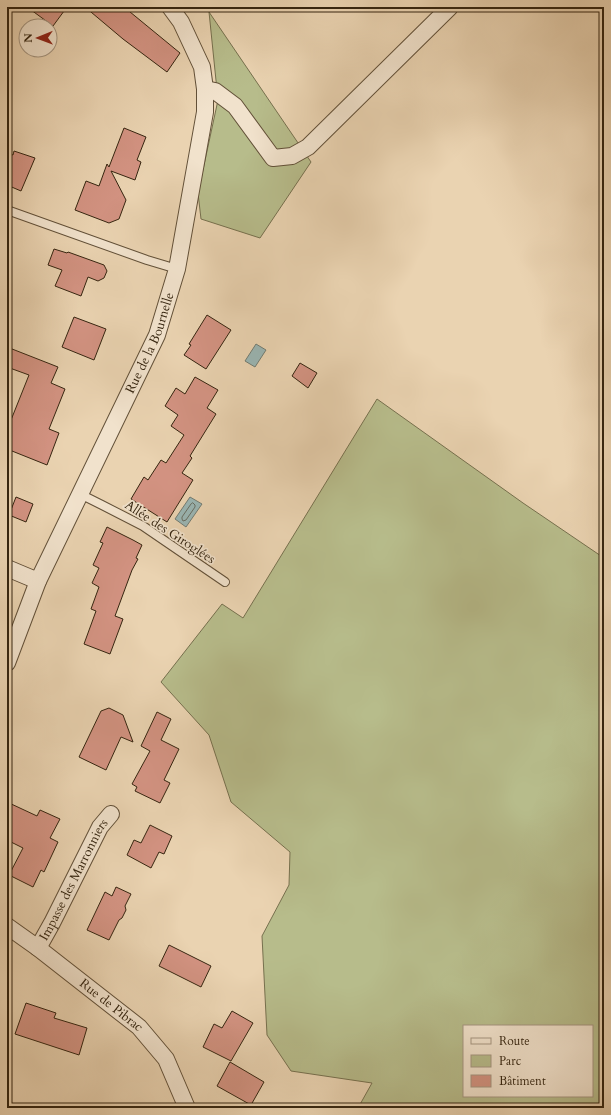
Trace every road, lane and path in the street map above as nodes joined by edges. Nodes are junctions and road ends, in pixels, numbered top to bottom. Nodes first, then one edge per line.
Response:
1 (170, 7) edge
2 (450, 7) edge
3 (205, 89) junction
4 (7, 210) edge
5 (177, 269) junction
6 (80, 494) junction
7 (7, 568) edge
8 (38, 581) junction
9 (225, 582) dead end
10 (7, 663) edge
11 (111, 814) dead end
12 (7, 926) edge
13 (38, 948) junction
14 (187, 1108) edge

1 - 3 street, Rue de la Bournelle
2 - 3 street
3 - 5 street, Rue de la Bournelle
4 - 5 lane
5 - 6 street, Rue de la Bournelle
6 - 8 street, Rue de la Bournelle
6 - 9 lane, Allée des Giroglées
7 - 8 street
8 - 10 street, Rue de la Bournelle
11 - 13 street, Impasse des Marronniers
12 - 13 street, Rue de Pibrac
13 - 14 street, Rue de Pibrac

